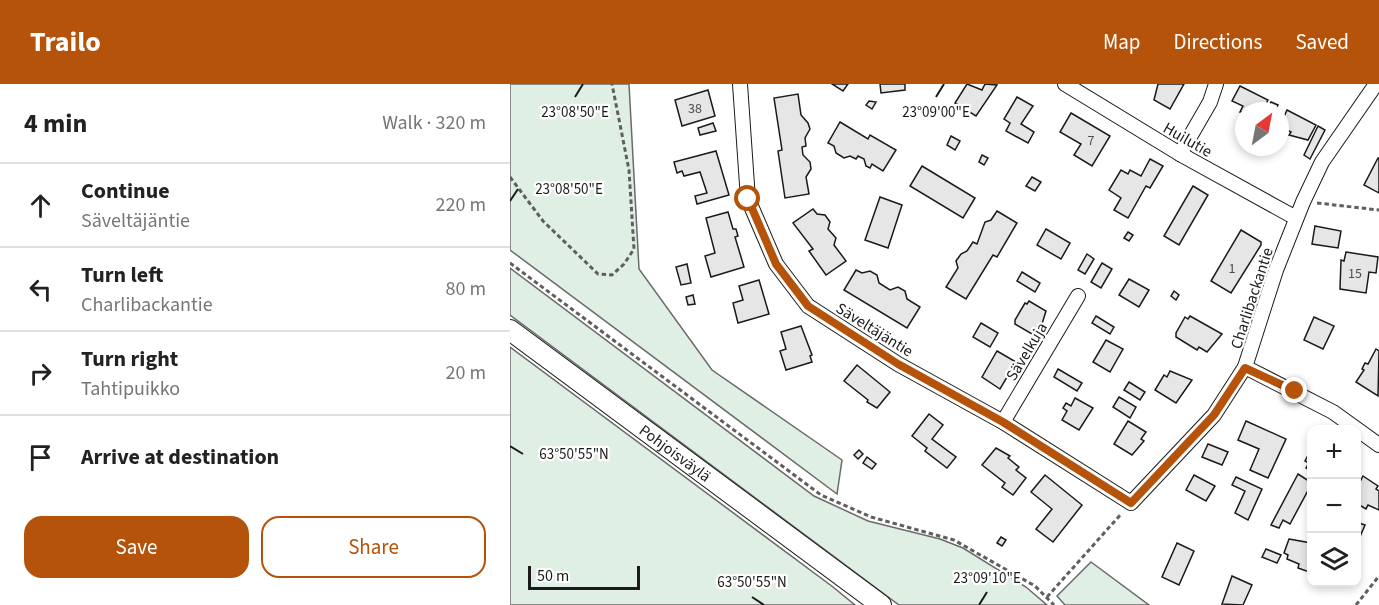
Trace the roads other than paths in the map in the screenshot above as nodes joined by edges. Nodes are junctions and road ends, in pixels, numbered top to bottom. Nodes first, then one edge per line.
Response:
1 (740, 84) edge
2 (1065, 84) edge
3 (1216, 84) edge
4 (1376, 84) edge
5 (1180, 154) junction
6 (1296, 219) junction
7 (1078, 296) dead end
8 (510, 330) edge
9 (1245, 368) junction
10 (1003, 422) junction
11 (1379, 445) edge
12 (1131, 503) joint
13 (839, 576) junction
14 (872, 605) edge
15 (881, 605) edge

1 - 10 street, Säveltäjäntie
2 - 5 street, Huilutie
3 - 5 street
4 - 6 street, Charlibackantie
5 - 6 street, Huilutie
6 - 9 street, Charlibackantie
7 - 10 street, Sävelkuja
8 - 13 main road, Pohjoisväylä
9 - 11 street
9 - 12 street, Charlibackantie
10 - 12 street, Säveltäjäntie
13 - 14 main road, Pohjoisväylä
13 - 15 main road, Pohjoisväylä

